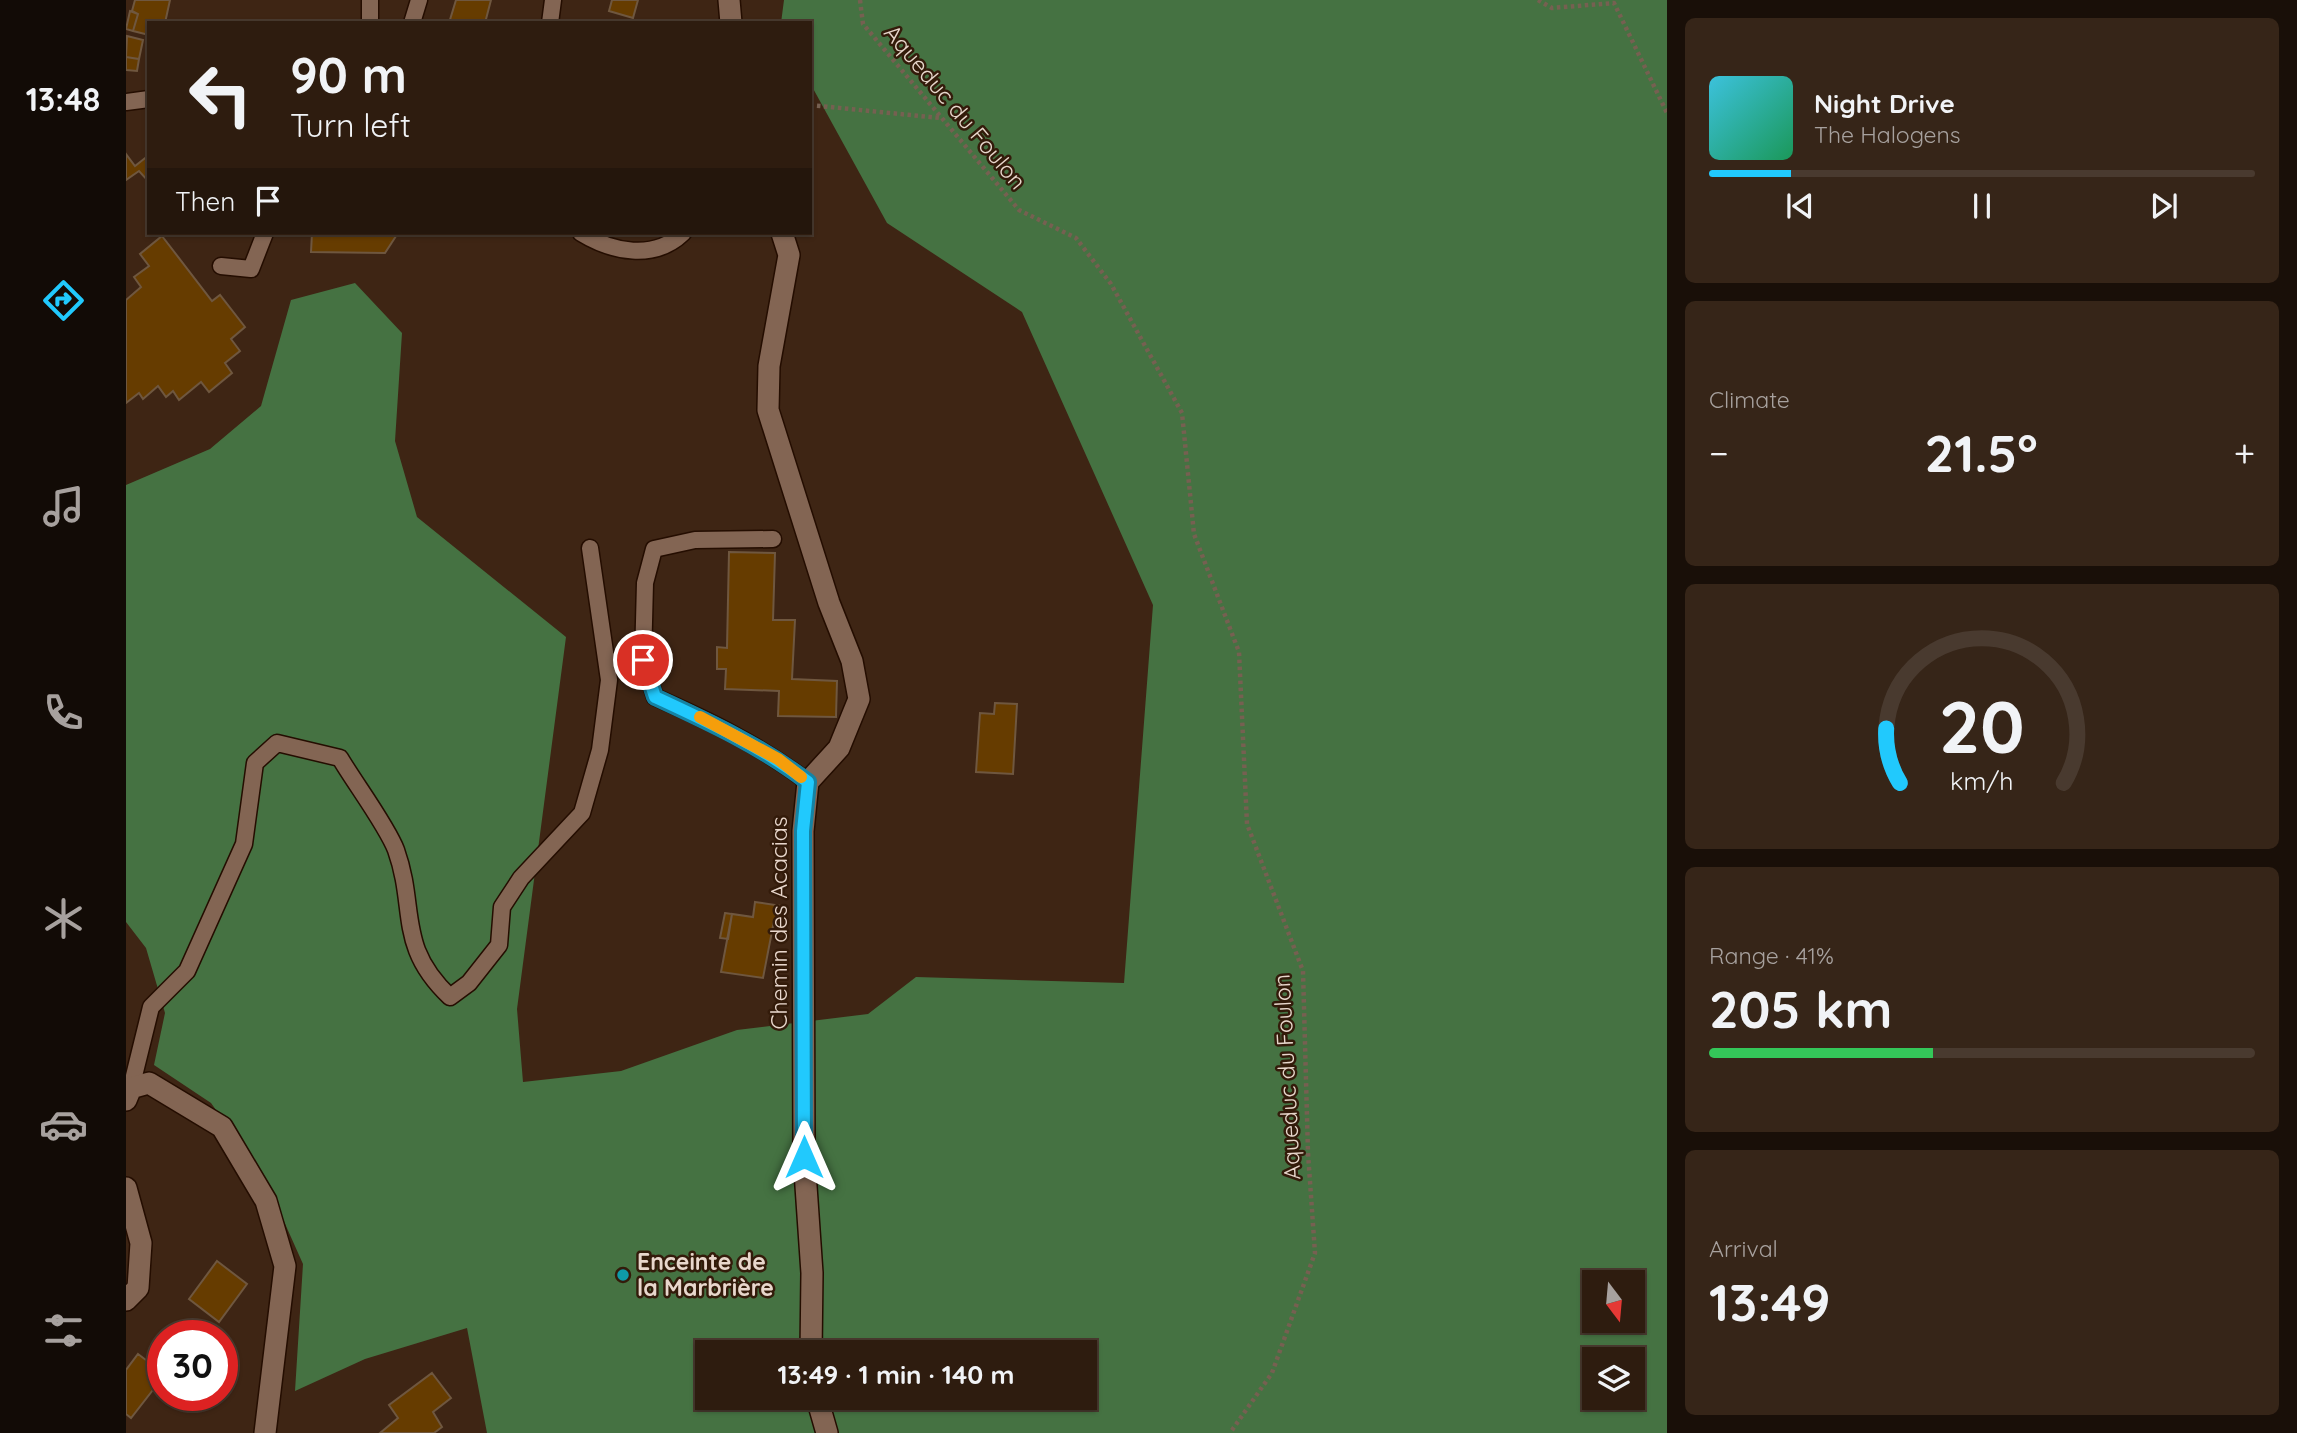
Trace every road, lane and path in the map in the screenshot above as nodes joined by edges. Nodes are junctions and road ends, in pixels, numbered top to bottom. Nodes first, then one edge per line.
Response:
1 (370, 0) edge
2 (419, 0) edge
3 (553, 0) edge
4 (729, 0) edge
5 (860, 0) edge
6 (1538, 0) edge
7 (370, 21) edge
8 (413, 21) edge
9 (550, 21) edge
10 (730, 21) edge
11 (147, 99) edge
12 (126, 102) edge
13 (812, 105) edge
14 (1667, 113) edge
15 (941, 118) junction
16 (264, 235) edge
17 (584, 235) edge
18 (681, 235) edge
19 (783, 235) edge
20 (221, 266) dead end
21 (773, 540) dead end
22 (590, 548) dead end
23 (808, 782) junction
24 (128, 1094) edge
25 (126, 1188) edge
26 (126, 1300) edge
27 (811, 1340) edge
28 (820, 1410) edge
29 (265, 1433) edge
30 (827, 1433) edge
31 (1230, 1433) edge

1 - 7 lane
2 - 8 lane
3 - 9 lane
4 - 10 street
5 - 15 path, Aqueduc du Foulon
6 - 14 path
11 - 12 lane
13 - 15 path
15 - 31 path, Aqueduc du Foulon
16 - 20 lane
17 - 18 lane
19 - 23 street
21 - 23 lane
22 - 24 lane
23 - 27 street, Chemin des Acacias
24 - 29 street
25 - 26 street
28 - 30 street

